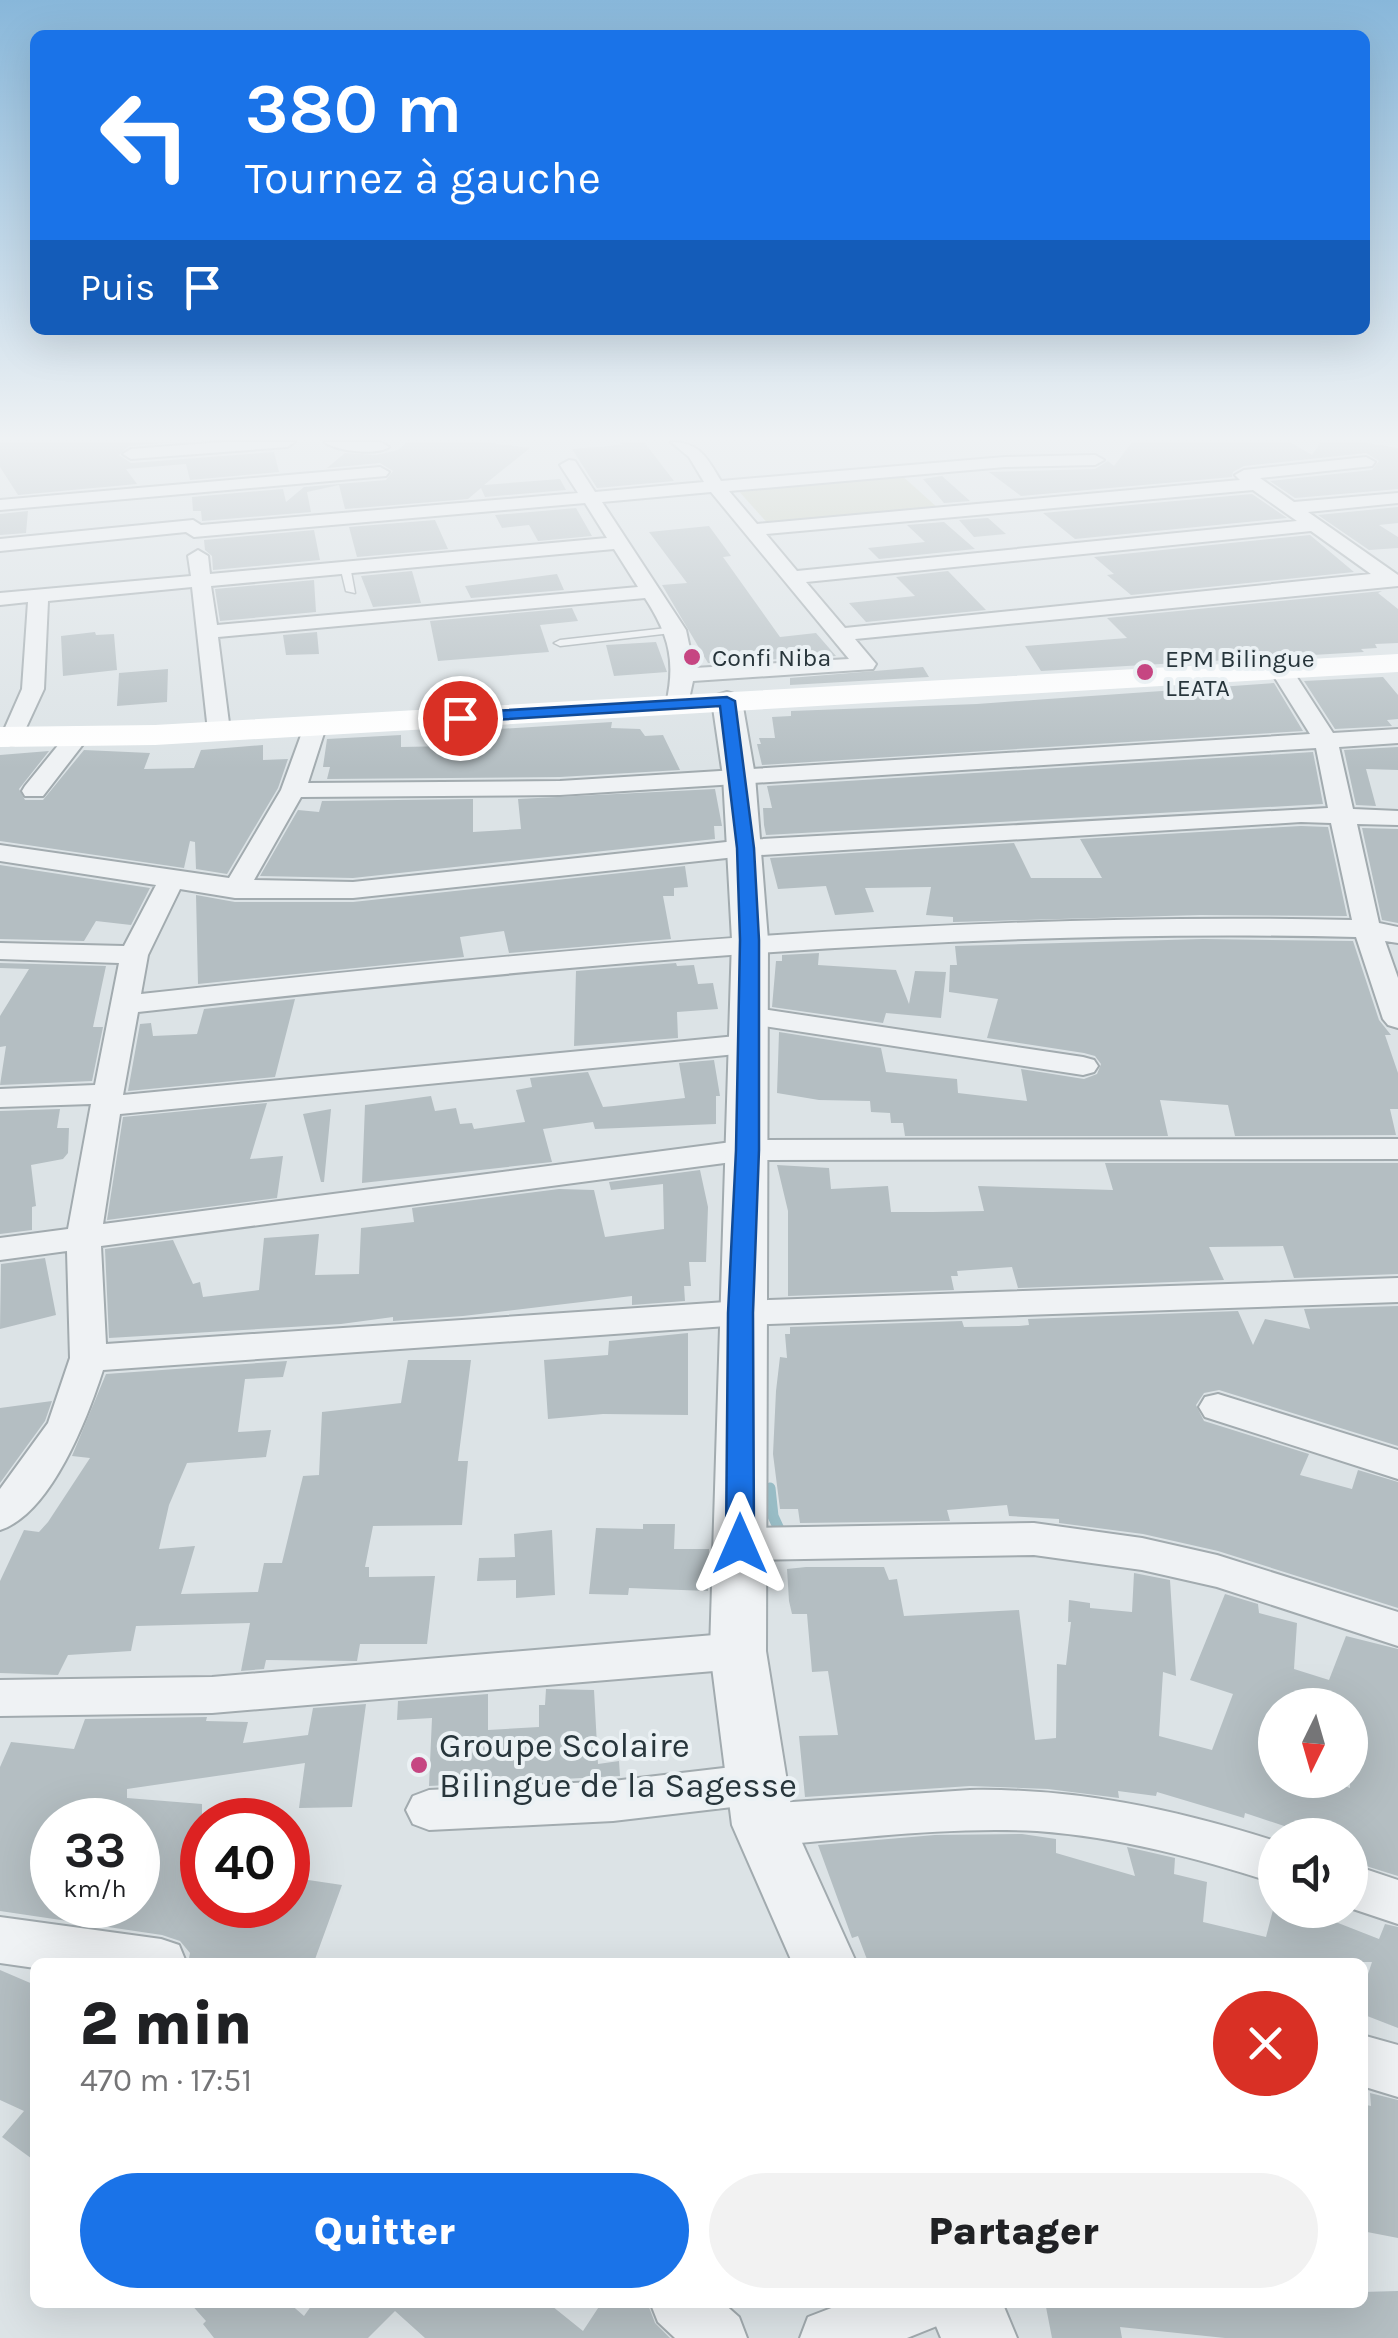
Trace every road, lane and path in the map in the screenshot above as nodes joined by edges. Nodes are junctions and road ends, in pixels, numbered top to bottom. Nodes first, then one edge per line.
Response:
1 (197, 551) edge
2 (521, 551) edge
3 (622, 551) edge
4 (772, 551) edge
5 (1053, 551) edge
6 (1352, 551) edge
7 (346, 566) junction
8 (794, 577) junction
9 (200, 578) junction
10 (1394, 581) edge
11 (351, 591) dead end
12 (650, 592) junction
13 (38, 595) junction
14 (0, 599) edge
15 (676, 630) junction
16 (208, 632) junction
17 (843, 634) junction
18 (560, 643) dead end
19 (1398, 663) edge
20 (1281, 670) junction
21 (680, 690) junction
22 (727, 701) junction
23 (315, 726) junction
24 (219, 731) junction
25 (1398, 736) edge
26 (5, 738) edge
27 (76, 738) junction
28 (1326, 741) junction
29 (739, 776) junction
30 (294, 790) junction
31 (34, 791) dead end
32 (1343, 816) junction
33 (1398, 818) edge
34 (746, 848) junction
35 (0, 853) edge
36 (171, 881) junction
37 (235, 890) junction
38 (1367, 930) junction
39 (1398, 935) edge
40 (750, 940) junction
41 (0, 951) edge
42 (134, 955) junction
43 (128, 1004) junction
44 (1398, 1019) edge
45 (748, 1030) junction
46 (1082, 1066) dead end
47 (0, 1098) edge
48 (107, 1100) junction
49 (1398, 1148) edge
50 (748, 1150) junction
51 (84, 1236) junction
52 (0, 1249) edge
53 (1398, 1290) edge
54 (740, 1313) junction
55 (88, 1358) junction
56 (1218, 1407) dead end
57 (1398, 1465) edge
58 (0, 1515) edge
59 (740, 1544) junction
60 (1398, 1629) edge
61 (738, 1651) junction
62 (0, 1698) edge
63 (760, 1805) junction
64 (429, 1810) dead end
65 (1258, 1856) edge
66 (1368, 1892) edge
67 (1398, 1902) edge
68 (0, 1940) edge
69 (132, 1958) edge
70 (822, 1958) edge
71 (1368, 2062) edge
72 (1398, 2071) edge
73 (685, 2308) edge
74 (911, 2308) edge
75 (966, 2308) edge
76 (718, 2338) edge
77 (829, 2338) edge
78 (979, 2338) edge

1 - 9 street
2 - 7 street
3 - 12 street
4 - 8 street
5 - 8 street
6 - 10 street
7 - 9 street
7 - 11 lane
8 - 17 street
9 - 13 street
9 - 16 street
10 - 17 street
12 - 15 street
12 - 16 street
13 - 14 street
13 - 26 street
15 - 18 lane
15 - 21 street
16 - 24 street
17 - 21 street
19 - 20 main road
20 - 22 main road
20 - 28 street
21 - 22 main road
21 - 23 main road
22 - 29 street
23 - 24 main road
23 - 30 street
24 - 27 main road
25 - 28 street
26 - 27 main road
27 - 31 street
28 - 29 street
28 - 32 street
29 - 30 street
29 - 34 street
30 - 37 street
32 - 33 street
32 - 34 street
32 - 38 street
34 - 37 street
34 - 40 street
35 - 36 street
36 - 37 street
36 - 42 street
38 - 39 street
38 - 40 street
38 - 44 street
40 - 43 street
40 - 45 street
41 - 42 street
42 - 43 street
43 - 48 street
45 - 46 street
45 - 48 street
45 - 50 street
47 - 48 street
48 - 51 street
49 - 50 street
50 - 51 street
50 - 54 street
51 - 52 street
51 - 55 street
53 - 54 street
54 - 55 street
54 - 59 street
55 - 58 street
56 - 57 street
59 - 60 street
59 - 61 street
61 - 62 street
61 - 63 street
63 - 64 street
63 - 65 street
63 - 70 street
66 - 67 street
68 - 69 street
71 - 72 street
73 - 76 street
74 - 77 street
75 - 78 street

